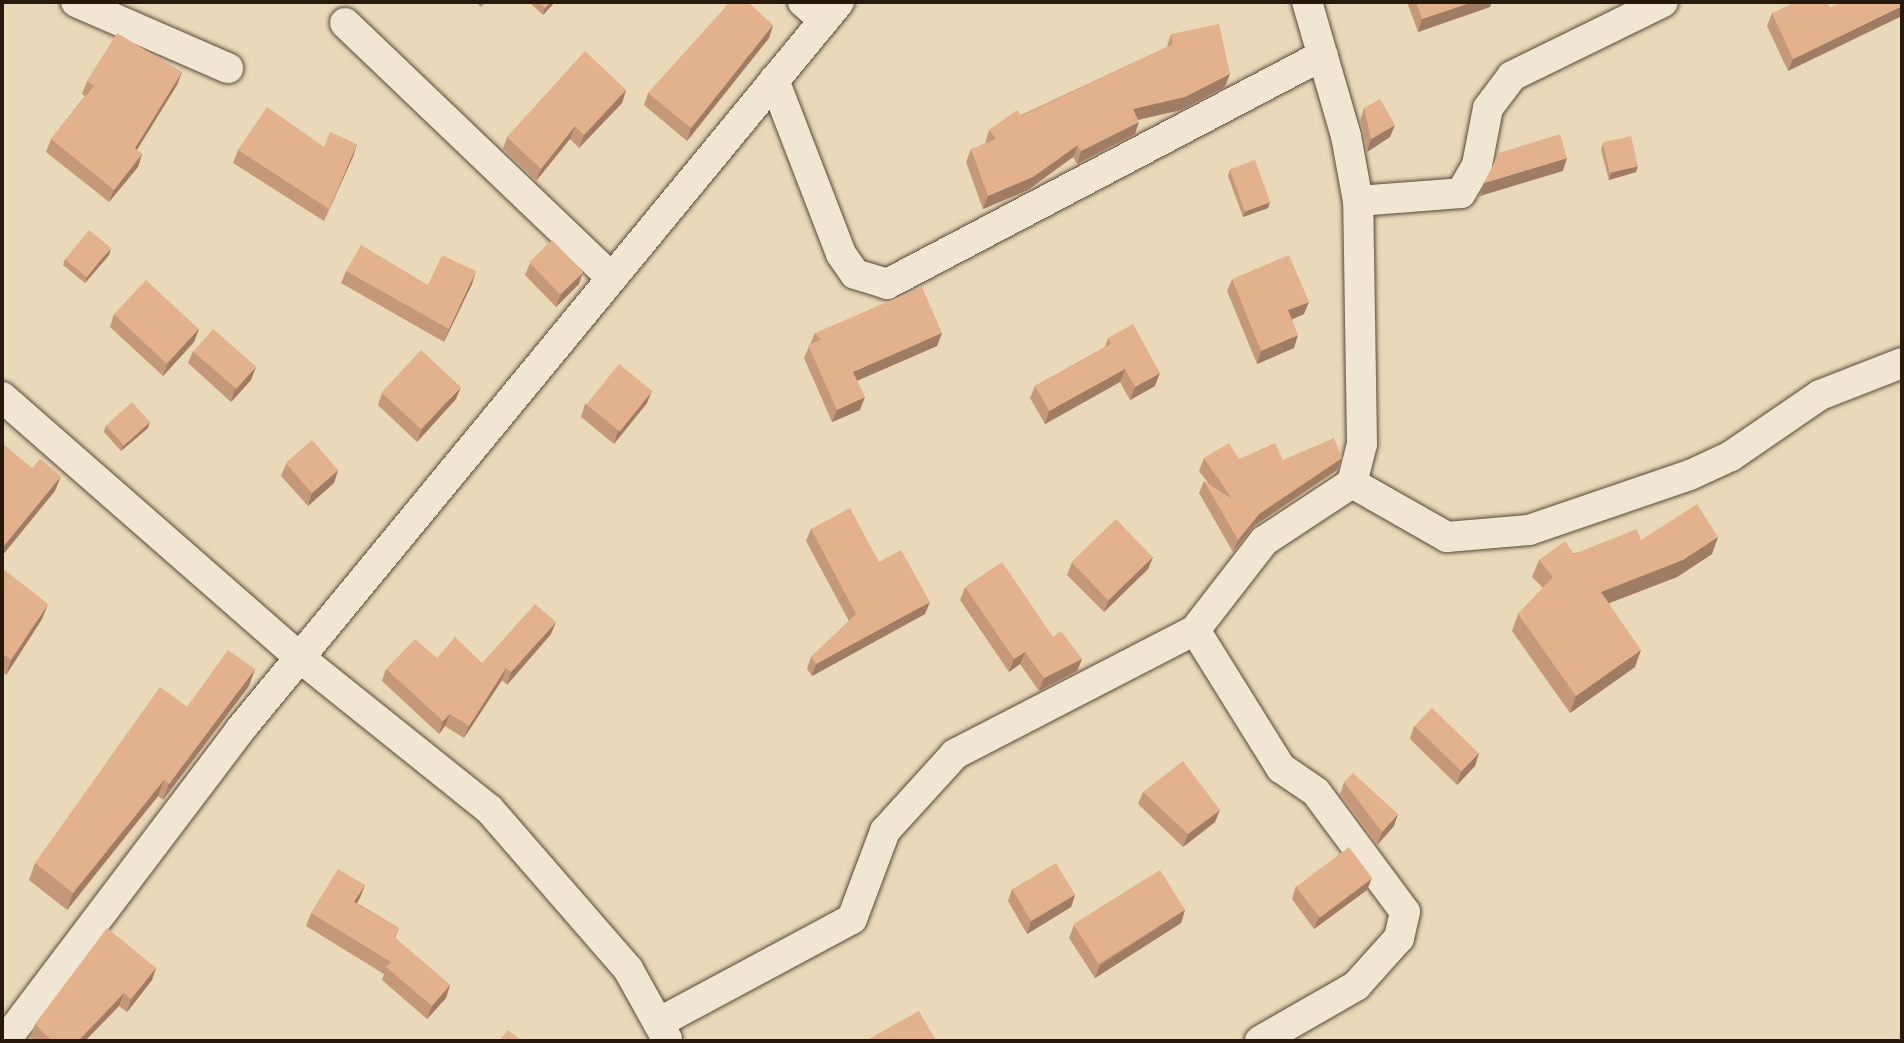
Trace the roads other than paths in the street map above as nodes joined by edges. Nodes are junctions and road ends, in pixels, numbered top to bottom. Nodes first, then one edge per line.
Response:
1 (76, 2) edge
2 (1307, 2) edge
3 (1663, 2) edge
4 (822, 8) edge
5 (345, 23) dead end
6 (1323, 55) junction
7 (229, 68) dead end
8 (774, 80) junction
9 (1358, 201) junction
10 (612, 278) junction
11 (1902, 363) edge
12 (2, 397) edge
13 (1352, 483) junction
14 (1195, 630) junction
15 (299, 657) junction
16 (663, 1032) edge
17 (5, 1041) edge
18 (1260, 1041) edge

1 - 7 street
2 - 6 street
3 - 9 street
4 - 8 street
5 - 10 street
6 - 8 street
6 - 9 street
8 - 10 street
9 - 13 street
10 - 15 street
11 - 13 street
12 - 15 street
13 - 14 street
14 - 16 street
14 - 18 street
15 - 16 street
15 - 17 street

